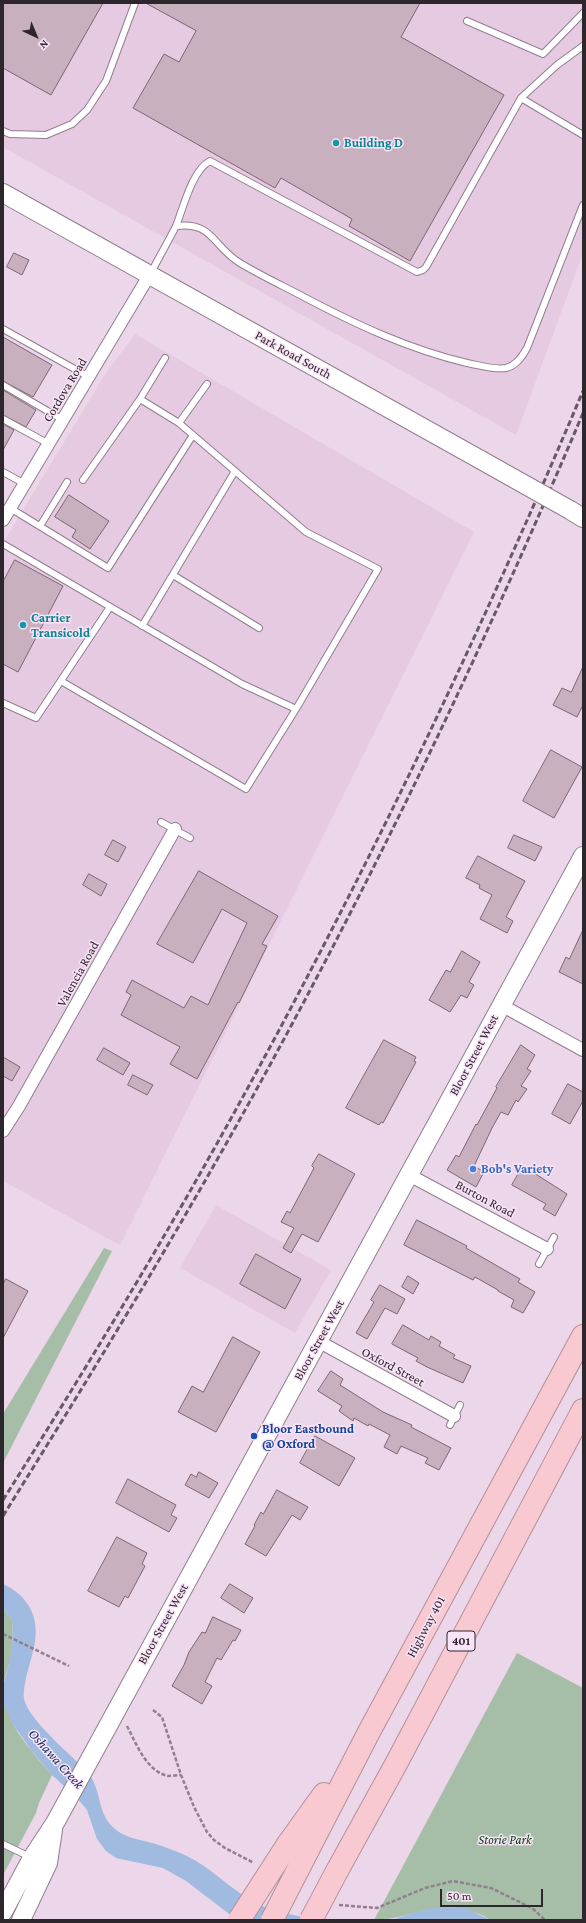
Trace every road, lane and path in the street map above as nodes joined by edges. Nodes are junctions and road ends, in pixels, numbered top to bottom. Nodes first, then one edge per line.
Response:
1 (135, 3) edge
2 (583, 13) edge
3 (466, 21) dead end
4 (583, 46) edge
5 (521, 98) junction
6 (3, 131) edge
7 (583, 135) edge
8 (3, 193) edge
9 (583, 205) edge
10 (176, 226) junction
11 (150, 274) junction
12 (3, 329) edge
13 (164, 358) dead end
14 (89, 377) junction
15 (207, 384) dead end
16 (3, 385) edge
17 (140, 399) junction
18 (3, 418) edge
19 (63, 420) junction
20 (179, 423) junction
21 (193, 436) junction
22 (49, 444) junction
23 (235, 471) junction
24 (3, 472) edge
25 (83, 480) dead end
26 (67, 482) dead end
27 (25, 484) junction
28 (10, 508) junction
29 (583, 518) edge
30 (3, 520) edge
31 (40, 526) junction
32 (3, 544) edge
33 (173, 574) junction
34 (110, 607) junction
35 (142, 626) junction
36 (259, 628) dead end
37 (61, 681) junction
38 (3, 703) edge
39 (296, 709) junction
40 (161, 822) dead end
41 (175, 830) junction
42 (190, 838) dead end
43 (583, 856) edge
44 (501, 1005) junction
45 (583, 1050) edge
46 (3, 1131) edge
47 (409, 1175) junction
48 (554, 1236) dead end
49 (547, 1248) junction
50 (539, 1264) dead end
51 (583, 1336) edge
52 (318, 1341) junction
53 (460, 1405) dead end
54 (583, 1410) edge
55 (452, 1420) joint
56 (3, 1634) edge
57 (70, 1666) dead end
58 (153, 1710) dead end
59 (120, 1720) junction
60 (181, 1775) junction
61 (55, 1823) junction
62 (3, 1844) edge
63 (298, 1848) junction
64 (32, 1858) junction
65 (250, 1861) dead end
66 (341, 1874) junction
67 (355, 1908) dead end
68 (3, 1912) edge
69 (21, 1920) edge
70 (239, 1920) edge
71 (272, 1920) edge
72 (311, 1920) edge
73 (327, 1920) edge
74 (545, 1920) edge

1 - 6 lane
2 - 3 lane
4 - 5 lane
5 - 7 lane
5 - 10 lane
8 - 11 main road, Park Road South
9 - 10 lane
10 - 11 lane
11 - 14 street, Cordova Road
11 - 29 main road, Park Road South, bridge
12 - 14 lane
13 - 17 lane
14 - 19 street, Cordova Road
15 - 20 lane
16 - 19 lane
17 - 20 lane
17 - 25 lane
18 - 22 lane
19 - 22 street, Cordova Road
20 - 21 lane
21 - 23 lane
21 - 31 lane
22 - 27 street, Cordova Road
23 - 33 lane
23 - 39 lane
24 - 27 lane
26 - 31 lane
27 - 28 street, Cordova Road
28 - 30 street, Cordova Road
28 - 31 lane
32 - 34 lane
33 - 35 lane
33 - 36 lane
34 - 35 lane
34 - 37 lane
35 - 39 lane
37 - 38 lane
37 - 39 lane
40 - 41 lane
41 - 42 lane
41 - 46 street, Valencia Road
43 - 44 main road, Bloor Street West
44 - 45 street
44 - 47 main road, Bloor Street West
47 - 49 street, Burton Road
47 - 52 main road, Bloor Street West
48 - 49 lane
49 - 50 lane
51 - 63 highway, Highway 401
52 - 55 street, Oxford Street
52 - 59 main road, Bloor Street West
53 - 55 lane
54 - 66 highway, 401
56 - 57 path
58 - 60 path
59 - 60 path
59 - 61 main road, Bloor Street West
60 - 65 path
61 - 64 main road, Bloor Street West
61 - 69 main road, Bloor Street West
62 - 64 lane
63 - 70 highway, bridge
63 - 71 highway, Highway 401, bridge
64 - 68 main road, Bloor Street West
66 - 72 highway, 401, bridge
66 - 73 highway
67 - 74 path

